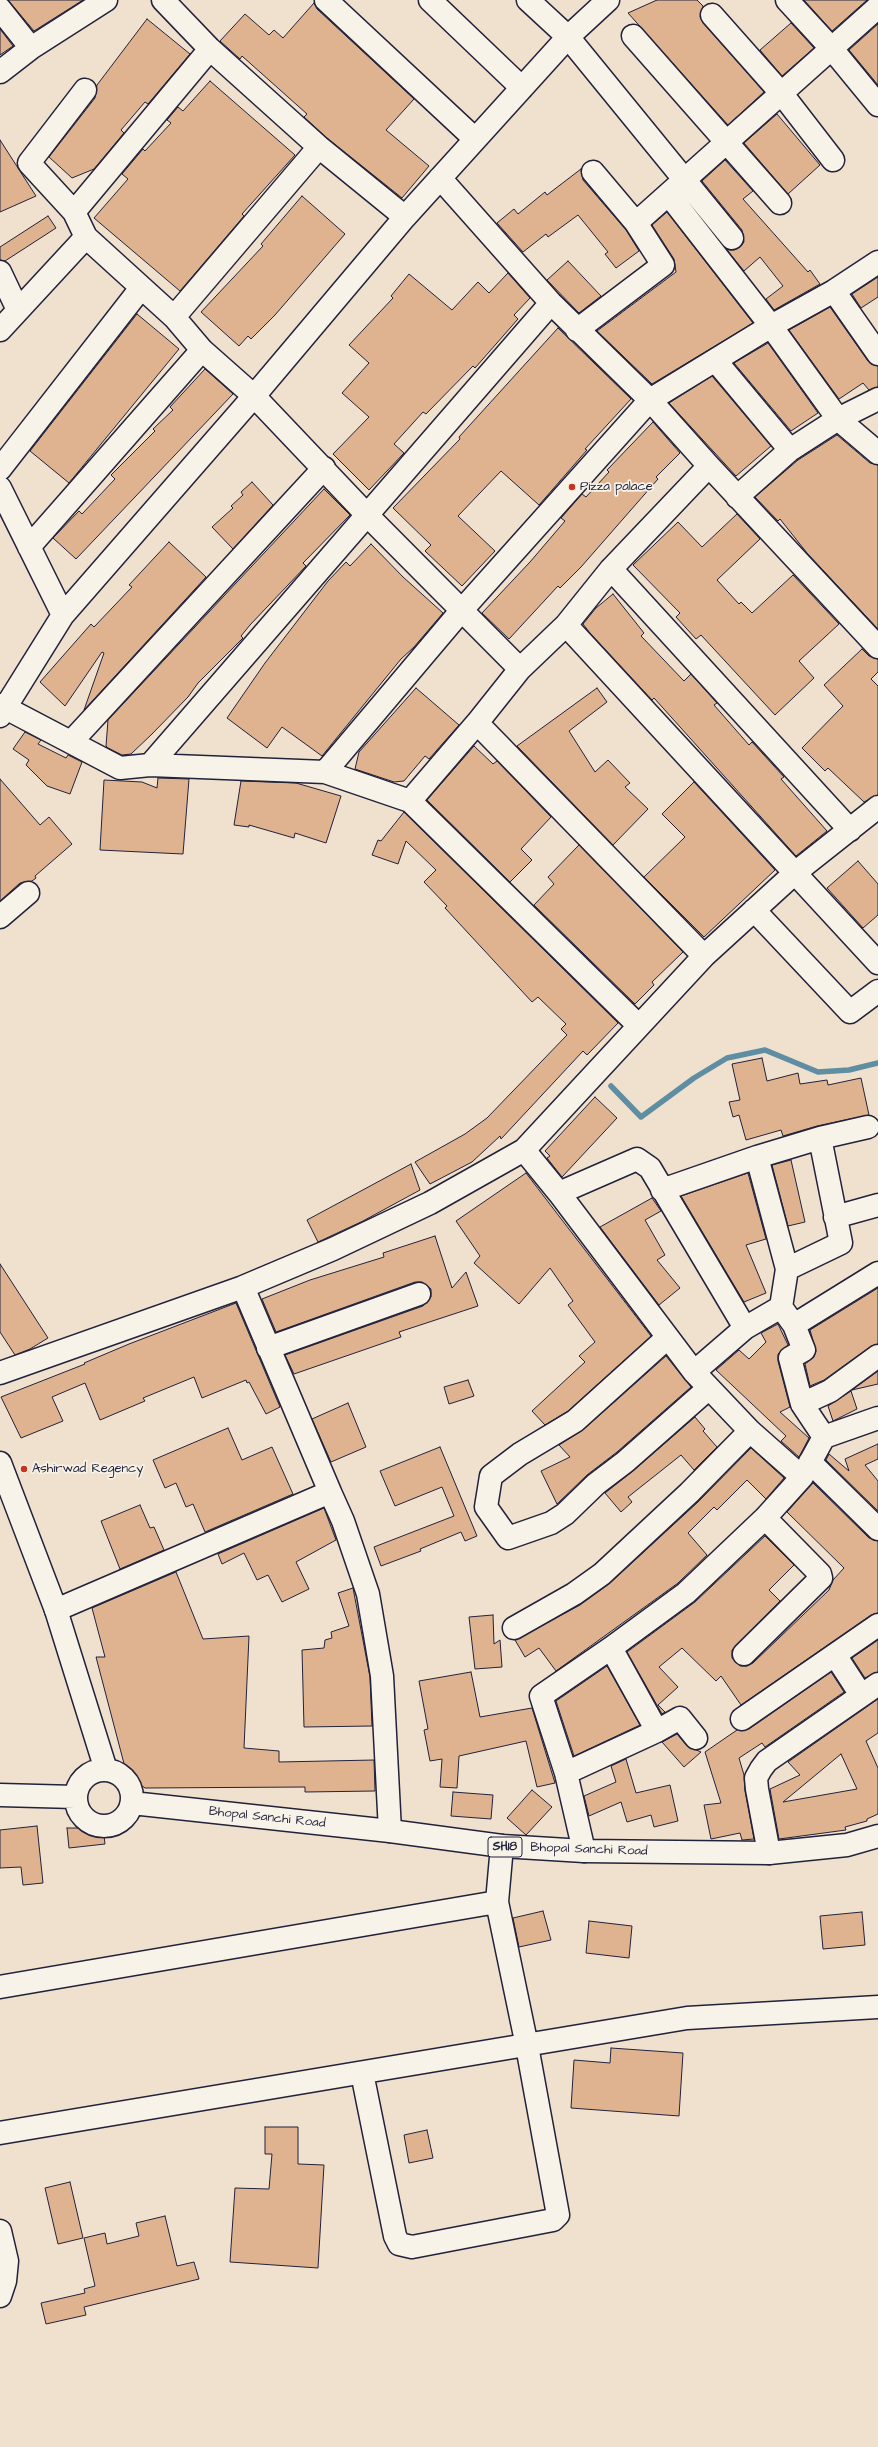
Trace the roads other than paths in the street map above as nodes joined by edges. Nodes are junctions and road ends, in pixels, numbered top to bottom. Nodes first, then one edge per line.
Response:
1 (106, 0) edge
2 (163, 0) edge
3 (326, 0) edge
4 (430, 0) edge
5 (528, 0) edge
6 (608, 0) edge
7 (787, 0) edge
8 (878, 7) edge
9 (0, 9) edge
10 (712, 15) dead end
11 (633, 36) dead end
12 (568, 37) junction
13 (31, 48) junction
14 (210, 49) junction
15 (832, 49) junction
16 (0, 72) edge
17 (522, 88) junction
18 (85, 90) dead end
19 (782, 94) junction
20 (878, 105) edge
21 (475, 139) junction
22 (727, 143) junction
23 (319, 147) junction
24 (832, 160) dead end
25 (593, 172) dead end
26 (440, 178) junction
27 (685, 181) junction
28 (669, 195) junction
29 (780, 203) dead end
30 (74, 212) junction
31 (405, 217) junction
32 (636, 223) junction
33 (86, 237) junction
34 (732, 238) dead end
35 (878, 262) edge
36 (0, 272) edge
37 (141, 288) junction
38 (834, 291) junction
39 (550, 303) junction
40 (18, 310) junction
41 (174, 318) junction
42 (771, 326) junction
43 (0, 330) edge
44 (577, 330) junction
45 (202, 350) junction
46 (878, 354) edge
47 (715, 360) junction
48 (254, 396) junction
49 (878, 399) edge
50 (650, 400) junction
51 (838, 418) junction
52 (790, 450) junction
53 (878, 453) edge
54 (708, 466) junction
55 (324, 468) junction
56 (0, 469) edge
57 (0, 488) edge
58 (737, 497) junction
59 (368, 516) junction
60 (29, 547) junction
61 (611, 569) junction
62 (461, 611) junction
63 (63, 615) junction
64 (566, 625) junction
65 (878, 647) edge
66 (520, 669) junction
67 (1, 709) edge
68 (477, 723) junction
69 (72, 741) junction
70 (150, 765) junction
71 (325, 772) junction
72 (410, 801) junction
73 (878, 807) edge
74 (850, 830) junction
75 (796, 872) junction
76 (28, 893) dead end
77 (754, 910) junction
78 (0, 917) edge
79 (704, 956) junction
80 (878, 963) edge
81 (878, 991) edge
82 (639, 1026) junction
83 (868, 1127) dead end
84 (820, 1138) junction
85 (524, 1150) junction
86 (757, 1157) junction
87 (662, 1190) junction
88 (559, 1193) junction
89 (878, 1205) edge
90 (836, 1217) junction
91 (787, 1269) junction
92 (878, 1273) edge
93 (243, 1287) junction
94 (419, 1294) dead end
95 (780, 1307) junction
96 (794, 1325) junction
97 (745, 1328) junction
98 (667, 1338) junction
99 (268, 1348) junction
100 (878, 1356) edge
101 (694, 1372) junction
102 (0, 1373) edge
103 (709, 1388) junction
104 (802, 1404) junction
105 (878, 1418) edge
106 (750, 1431) junction
107 (824, 1437) junction
108 (0, 1463) edge
109 (806, 1470) junction
110 (330, 1492) junction
111 (765, 1518) junction
112 (878, 1529) edge
113 (56, 1610) junction
114 (878, 1625) edge
115 (514, 1628) dead end
116 (612, 1648) junction
117 (744, 1654) dead end
118 (835, 1655) junction
119 (870, 1689) edge
120 (742, 1719) dead end
121 (658, 1731) junction
122 (696, 1738) dead end
123 (106, 1770) junction
124 (566, 1773) junction
125 (0, 1795) edge
126 (75, 1797) junction
127 (132, 1803) junction
128 (390, 1831) junction
129 (878, 1836) edge
130 (502, 1846) junction
131 (584, 1851) junction
132 (769, 1853) junction
133 (497, 1902) junction
134 (0, 1987) edge
135 (878, 2007) edge
136 (527, 2046) junction
137 (362, 2073) junction
138 (0, 2133) edge
139 (0, 2232) edge
140 (0, 2296) edge

1 - 13 street
2 - 14 street
3 - 21 street
4 - 17 street
5 - 12 street
6 - 12 street
7 - 15 street
8 - 15 street
9 - 13 street
10 - 19 street
11 - 22 street
12 - 17 street
12 - 27 street
13 - 16 street
14 - 23 street
14 - 30 street
15 - 19 street
15 - 20 street
17 - 21 street
18 - 30 street
19 - 22 street
19 - 24 street
21 - 26 street
22 - 27 street
22 - 29 street
23 - 31 street
23 - 41 street
25 - 32 street
26 - 31 street
26 - 39 street
27 - 28 street
27 - 34 street
28 - 32 street
28 - 42 street
30 - 33 street
31 - 48 street
32 - 44 street
33 - 37 street
33 - 40 street
35 - 38 street
36 - 40 street
37 - 41 street
37 - 56 street
38 - 42 street
38 - 46 street
39 - 44 street
39 - 59 street
40 - 43 street
41 - 45 street
42 - 47 street
42 - 51 street
44 - 50 street
45 - 48 street
45 - 60 street
47 - 50 street
47 - 52 street
48 - 55 street
48 - 63 street
49 - 51 street
50 - 54 street
50 - 62 street
51 - 52 street
51 - 53 street
52 - 58 street
54 - 58 street
54 - 61 street
55 - 59 street
55 - 69 street
57 - 60 street
58 - 65 street
59 - 62 street
59 - 70 street
60 - 63 street
61 - 64 street
61 - 74 street
62 - 66 street
62 - 71 street
63 - 67 street
64 - 66 street
64 - 75 street
66 - 68 street
67 - 69 street
68 - 72 street
68 - 79 street
69 - 70 street
70 - 71 street
71 - 72 street
72 - 82 street
73 - 74 street
74 - 75 street
75 - 77 street
75 - 80 street
76 - 78 street
77 - 79 street
77 - 81 street
79 - 82 street
82 - 85 street
83 - 84 street
84 - 86 street
84 - 90 street
85 - 88 street
85 - 93 street
86 - 87 street
86 - 91 street
87 - 88 street
87 - 97 street
88 - 98 street
89 - 90 street
90 - 91 street
91 - 95 street
92 - 96 street
93 - 99 street
93 - 102 street
94 - 99 street
95 - 96 street
95 - 97 street
96 - 104 street
97 - 101 street
98 - 101 street
98 - 103 street
99 - 110 street
100 - 104 street
101 - 103 street
103 - 106 street
104 - 107 street
105 - 107 street
106 - 109 street
106 - 115 street
107 - 109 street
108 - 113 street
109 - 111 street
109 - 112 street
110 - 113 street
110 - 128 street
111 - 116 street
111 - 117 street
113 - 123 street
114 - 118 street
116 - 121 street
116 - 124 street
118 - 119 street
118 - 120 street
119 - 132 street
121 - 122 street
121 - 124 street
123 - 126 street
123 - 127 street
124 - 131 street
125 - 126 street
126 - 127 street
127 - 128 street, Bhopal Sanchi Road / SH18
128 - 130 street, Bhopal Sanchi Road / SH18
129 - 132 street, Bhopal Sanchi Road / SH18
130 - 131 street, Bhopal Sanchi Road / SH18
130 - 133 street
131 - 132 street, Bhopal Sanchi Road / SH18
133 - 134 street
133 - 136 street
135 - 136 street
136 - 137 street
136 - 137 street
137 - 138 street
139 - 140 street

